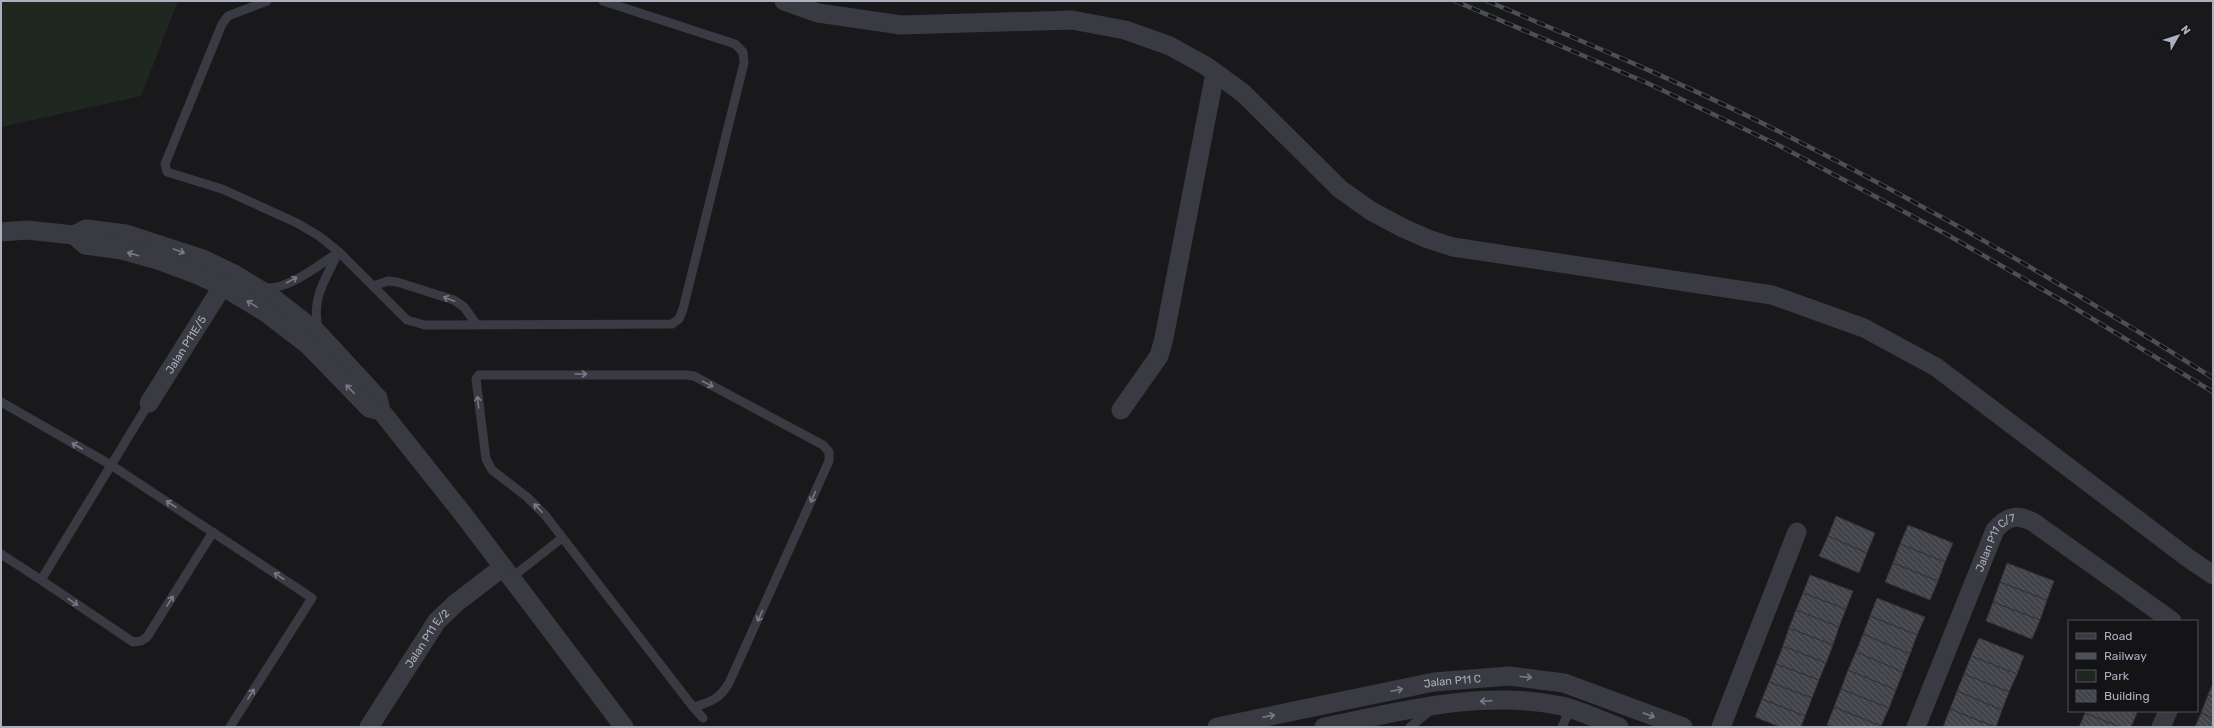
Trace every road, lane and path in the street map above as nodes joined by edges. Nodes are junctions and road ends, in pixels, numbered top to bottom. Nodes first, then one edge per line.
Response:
1 (268, 1) edge
2 (603, 1) edge
3 (784, 1) edge
4 (1215, 73) junction
5 (1, 232) edge
6 (74, 235) junction
7 (339, 252) junction
8 (373, 286) junction
9 (222, 287) junction
10 (255, 287) junction
11 (477, 325) junction
12 (320, 335) junction
13 (1, 402) edge
14 (150, 403) joint
15 (1121, 410) dead end
16 (381, 411) junction
17 (111, 466) junction
18 (213, 532) junction
19 (1797, 532) dead end
20 (562, 538) junction
21 (1, 554) edge
22 (507, 572) junction
23 (2213, 575) edge
24 (41, 580) junction
25 (2171, 620) edge
26 (1439, 704) junction
27 (693, 707) junction
28 (1570, 708) junction
29 (2168, 712) edge
30 (703, 718) dead end
31 (1588, 722) edge
32 (230, 727) edge
33 (369, 727) edge
34 (624, 727) edge
35 (1217, 727) edge
36 (1324, 727) edge
37 (1410, 727) edge
38 (1562, 727) edge
39 (1619, 727) edge
40 (1682, 727) edge
41 (1721, 727) edge
42 (1916, 727) edge
43 (2161, 727) edge

1 - 7 lane
2 - 11 lane
3 - 4 street
4 - 15 street
4 - 23 street
5 - 6 street
9 -> 6 street
6 -> 10 street
7 - 8 lane
10 -> 7 lane
7 - 12 lane
8 - 11 lane
11 -> 8 lane
9 - 14 street, Jalan P11E/5
16 -> 9 street
10 - 12 street
12 - 16 street
17 -> 13 lane
14 - 17 lane
16 - 22 street
18 -> 17 lane
17 - 24 lane
24 -> 18 lane
32 -> 18 lane
19 - 41 street
20 - 22 lane
20 - 27 lane
20 -> 27 lane
21 - 24 lane
22 - 33 street, Jalan P11 E/2
22 - 34 street
25 - 42 street, Jalan P11 C/7
28 -> 26 street, Jalan P11 C
26 - 36 street, Jalan P11 C
26 - 37 lane
27 - 30 lane
28 - 31 street, Jalan P11 C
28 - 38 lane
29 - 43 street
31 - 39 street, Jalan P11 C
35 -> 40 street, Jalan P11 C

